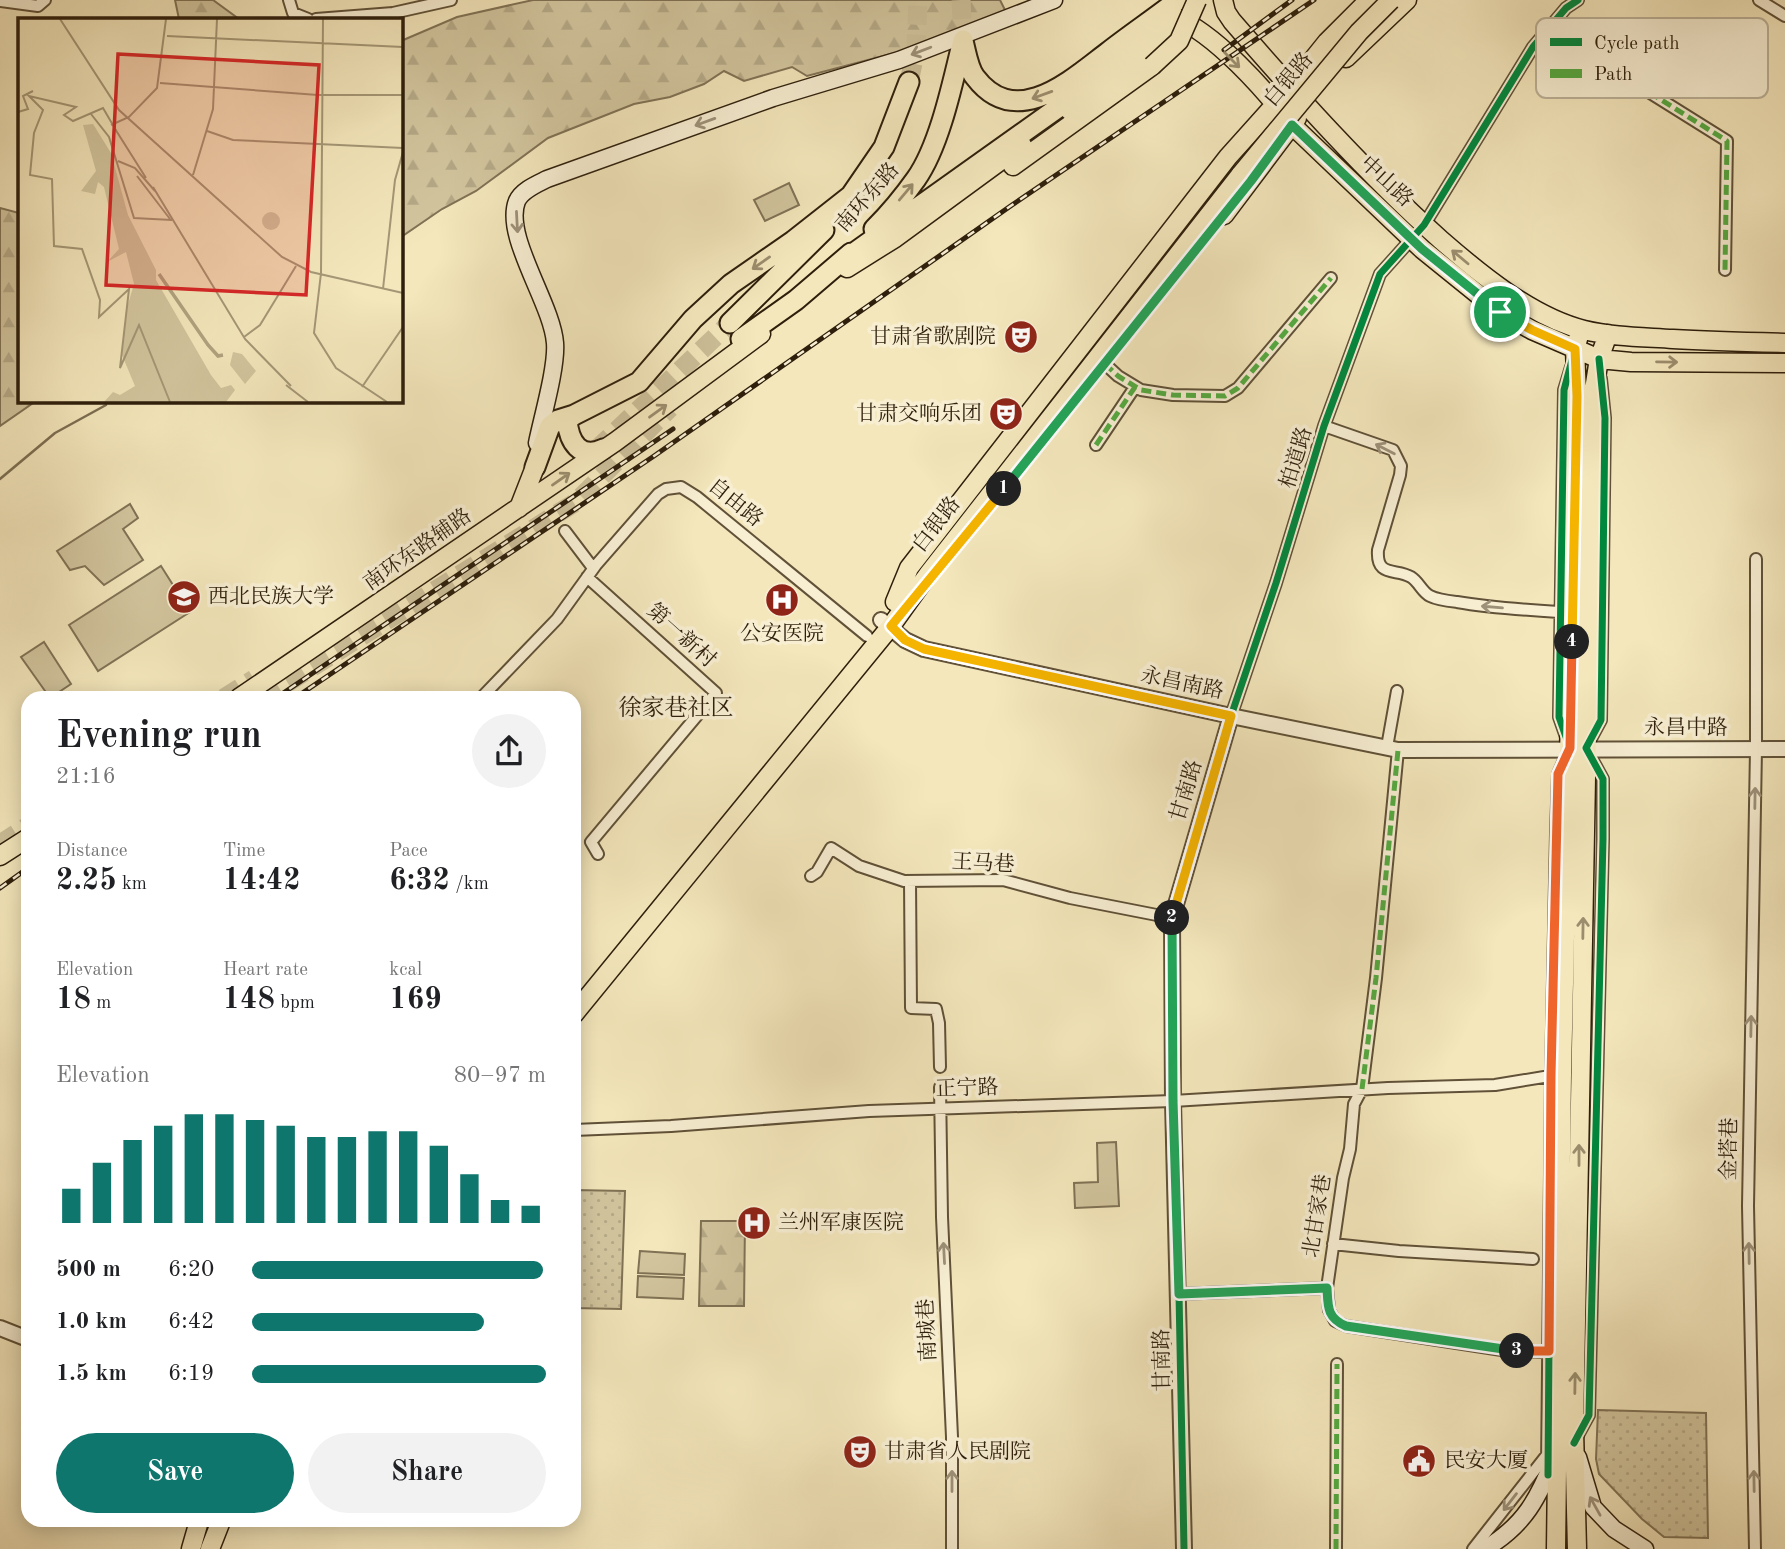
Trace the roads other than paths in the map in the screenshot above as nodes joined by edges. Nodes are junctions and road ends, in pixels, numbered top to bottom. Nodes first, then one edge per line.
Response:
1 (45, 0) edge
2 (289, 0) edge
3 (451, 0) edge
4 (1054, 0) edge
5 (1178, 0) edge
6 (1197, 0) edge
7 (1223, 0) edge
8 (1369, 0) edge
9 (1380, 0) edge
10 (1391, 0) edge
11 (1407, 0) edge
12 (1578, 0) edge
13 (1759, 0) edge
14 (0, 1) edge
15 (436, 2) edge
16 (1785, 16) edge
17 (306, 18) edge
18 (329, 18) edge
19 (1557, 18) edge
20 (1184, 21) junction
21 (1536, 43) edge
22 (909, 82) tunnel mouth
23 (1290, 88) junction
24 (1658, 98) edge
25 (1276, 104) junction
26 (1305, 106) junction
27 (1292, 125) junction
28 (855, 193) junction
29 (1418, 231) junction
30 (895, 238) junction
31 (844, 260) junction
32 (1725, 270) dead end
33 (1331, 278) dead end
34 (1581, 329) junction
35 (1608, 334) junction
36 (1785, 343) edge
37 (1575, 349) junction
38 (1599, 359) junction
39 (1785, 363) edge
40 (1105, 364) junction
41 (1135, 387) junction
42 (574, 415) junction
43 (1324, 426) junction
44 (1096, 444) dead end
45 (603, 449) junction
46 (535, 467) junction
47 (519, 508) junction
48 (565, 531) dead end
49 (1756, 559) dead end
50 (926, 571) junction
51 (590, 573) junction
52 (900, 605) junction
53 (1560, 612) junction
54 (886, 623) junction
55 (867, 636) junction
56 (249, 691) tunnel mouth
57 (488, 691) edge
58 (1397, 691) dead end
59 (1231, 716) junction
60 (1393, 748) junction
61 (1578, 748) junction
62 (1756, 749) junction
63 (1785, 749) edge
64 (21, 842) edge
65 (598, 854) dead end
66 (0, 856) edge
67 (811, 876) dead end
68 (909, 881) junction
69 (1172, 918) junction
70 (581, 987) edge
71 (581, 1005) edge
72 (940, 1067) tunnel mouth
73 (1557, 1075) junction
74 (940, 1087) tunnel mouth
75 (1362, 1089) junction
76 (1173, 1101) junction
77 (939, 1109) junction
78 (581, 1130) edge
79 (1333, 1244) junction
80 (1533, 1259) dead end
81 (1327, 1288) junction
82 (1179, 1294) junction
83 (0, 1328) edge
84 (21, 1336) edge
85 (1553, 1351) junction
86 (1337, 1364) dead end
87 (1574, 1443) junction
88 (1552, 1454) junction
89 (197, 1527) edge
90 (219, 1527) edge
91 (191, 1549) edge
92 (210, 1549) edge
93 (952, 1549) edge
94 (1184, 1549) edge
95 (1336, 1549) edge
96 (1473, 1549) edge
97 (1485, 1549) edge
98 (1556, 1549) edge
99 (1577, 1549) edge
100 (1645, 1549) edge
101 (1755, 1549) edge

1 - 14 street
2 - 17 street
3 - 15 street
4 -> 46 main road
5 - 20 main road
5 - 31 highway, 南环东路
6 - 30 main road, bridge
7 - 23 main road, 中山路
8 - 23 main road
9 - 50 main road, 白银路
10 - 50 main road, 白银路, bridge
11 - 26 main road
12 - 19 street, 柏道路
13 - 16 street
15 - 18 street
20 -> 25 main road, 中山路
20 - 30 main road
20 - 31 highway
21 - 29 street, 柏道路
22 - 28 highway, 南环东路
23 - 25 main road
23 - 26 main road, 中山路
24 - 32 street
25 - 27 main road, 中山路
25 - 52 main road
26 - 27 main road
26 - 29 main road, 中山路
27 - 29 main road, 中山路
27 - 40 main road
28 - 31 highway, 南环东路
28 -> 42 highway
34 -> 29 main road, 中山路
29 - 37 main road, 中山路
29 - 43 street, 柏道路
45 -> 30 main road, 南环东路辅路
33 - 41 street
34 - 35 main road, 中山路
34 - 37 main road
35 - 36 main road, 中山路
35 - 38 main road
37 - 38 main road, 中山路
37 - 53 street
37 - 61 main road
38 -> 39 main road, 中山路
38 - 61 main road
40 - 41 street
40 - 52 main road
41 - 44 street
42 - 45 highway
42 - 46 highway
53 -> 43 street
43 - 59 street, 柏道路
47 -> 45 main road, 南环东路辅路
46 - 47 main road
47 - 56 main road, 南环东路辅路
48 - 51 street
49 - 62 street, 金塔巷
50 - 52 main road, 白银路
51 - 55 street, 自由路
51 - 57 street
51 - 65 street, 第一新村
52 - 54 main road, 白银路
53 - 61 street
54 - 55 main road, 白银路
54 - 59 street, 永昌南路
54 - 71 main road, 白银路
55 - 70 main road, 白银路
58 - 60 street
59 - 60 street, 永昌南路
59 - 69 street, 甘南路
60 - 61 street, 永昌南路
60 - 75 street
61 - 62 street, 永昌中路
61 - 73 main road
87 -> 61 main road
62 - 63 street, 永昌中路
101 -> 62 street, 金塔巷
64 - 66 main road
67 - 68 street, 王马巷
68 - 69 street, 王马巷
68 - 72 street
69 - 76 street, 甘南路
73 - 75 street, 正宁路
73 - 85 main road
74 - 77 street, 南城巷
75 - 76 street, 正宁路
75 - 79 street, 北甘家巷
76 - 77 street, 正宁路
76 - 82 street, 甘南路
77 - 78 street, 正宁路
93 -> 77 street, 南城巷
79 - 80 street
79 - 81 street, 北甘家巷
81 - 82 street, 北甘家巷
81 - 85 street
82 - 94 street, 甘南路
83 - 84 street
85 - 88 main road
86 - 95 street
87 - 99 main road
100 -> 87 main road
88 -> 96 street
88 - 97 main road
88 - 98 main road
89 - 91 main road
90 - 92 main road

